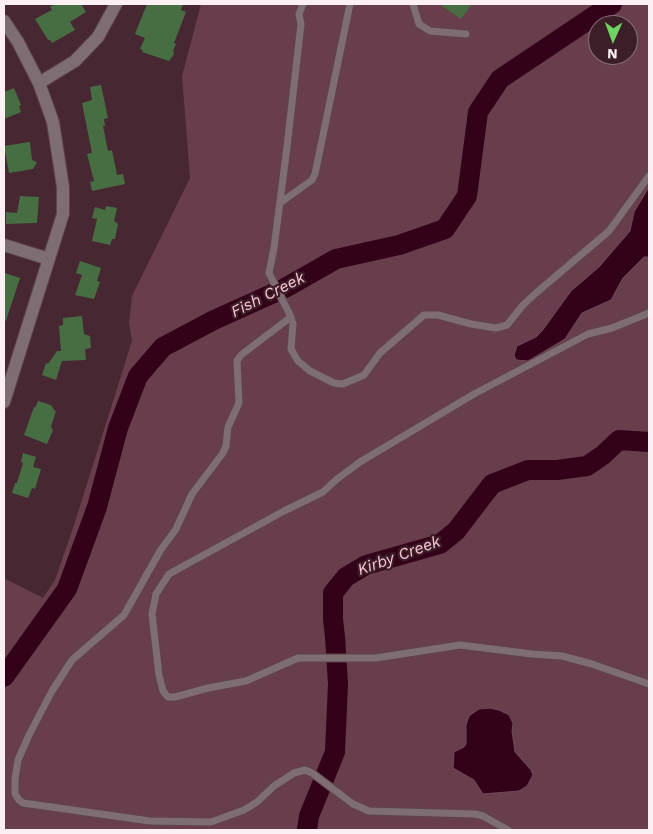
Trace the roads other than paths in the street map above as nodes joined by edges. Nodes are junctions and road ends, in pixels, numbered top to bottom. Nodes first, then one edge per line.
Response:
1 (116, 4) edge
2 (303, 4) edge
3 (350, 4) edge
4 (413, 4) edge
5 (4, 21) edge
6 (466, 34) dead end
7 (39, 83) junction
8 (649, 176) edge
9 (280, 202) junction
10 (4, 245) edge
11 (49, 259) junction
12 (649, 313) edge
13 (290, 314) junction
14 (4, 402) edge
15 (649, 684) edge
16 (508, 830) edge

1 - 7 street
2 - 9 lane
3 - 9 lane
4 - 6 lane
5 - 7 street
7 - 11 street
8 - 13 lane
9 - 13 lane
10 - 11 street
11 - 14 street
12 - 15 lane
13 - 16 lane

